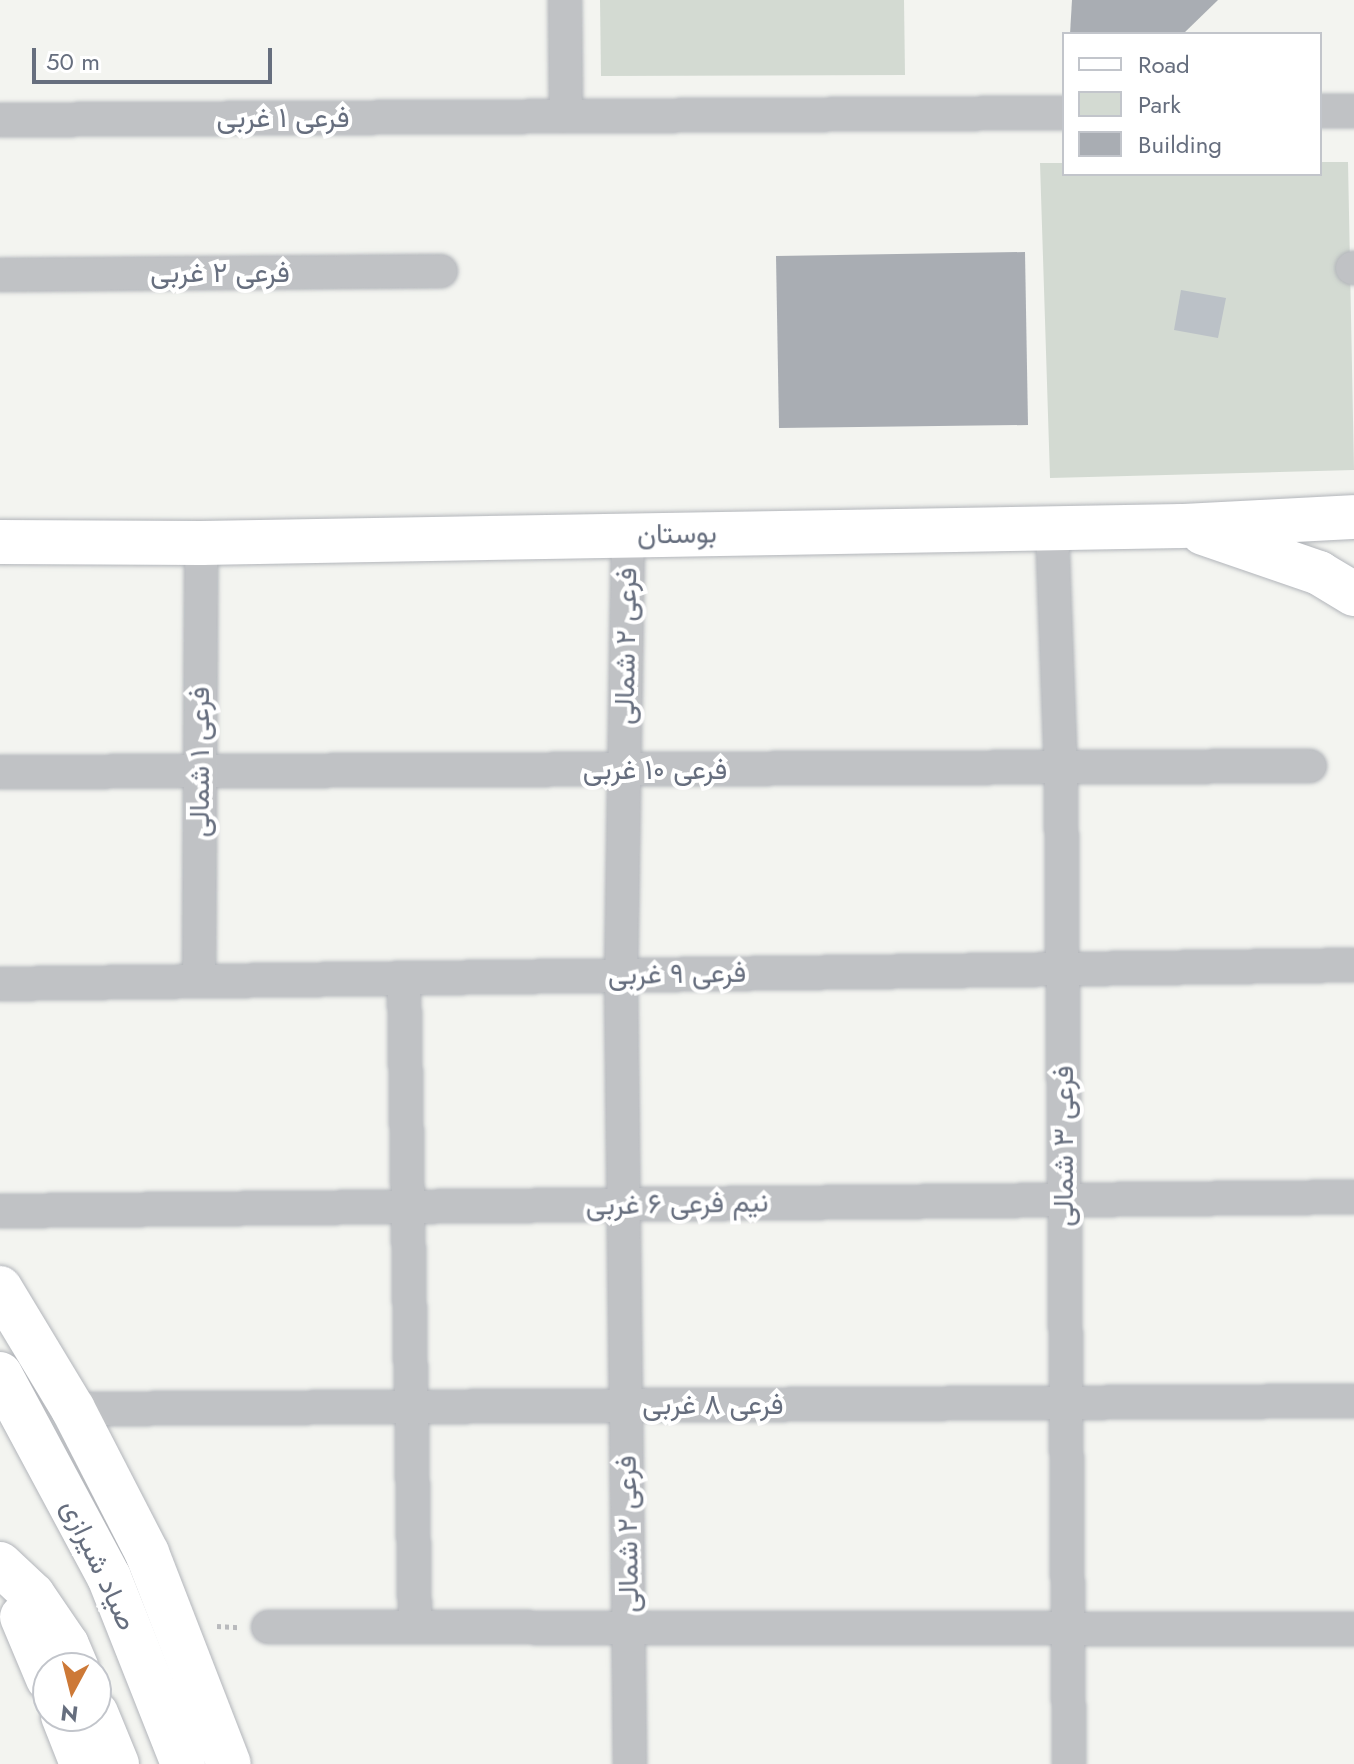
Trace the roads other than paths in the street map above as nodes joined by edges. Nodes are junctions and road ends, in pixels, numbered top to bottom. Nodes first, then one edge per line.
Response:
1 (565, 0) edge
2 (1322, 111) edge
3 (1354, 111) edge
4 (1062, 113) edge
5 (566, 116) junction
6 (0, 120) edge
7 (441, 271) dead end
8 (0, 275) edge
9 (1354, 517) edge
10 (1182, 526) junction
11 (1052, 528) junction
12 (628, 535) junction
13 (0, 542) edge
14 (201, 543) junction
15 (1354, 594) edge
16 (1310, 766) dead end
17 (1061, 768) junction
18 (624, 770) junction
19 (0, 772) edge
20 (200, 772) junction
21 (1354, 965) edge
22 (1062, 969) junction
23 (621, 975) junction
24 (404, 978) junction
25 (199, 981) junction
26 (0, 984) edge
27 (1354, 1197) edge
28 (1064, 1200) junction
29 (624, 1205) junction
30 (407, 1207) junction
31 (0, 1211) edge
32 (0, 1288) edge
33 (0, 1374) edge
34 (1354, 1401) edge
35 (1066, 1402) junction
36 (626, 1405) junction
37 (411, 1407) junction
38 (73, 1409) junction
39 (0, 1566) edge
40 (268, 1627) road end
41 (415, 1627) junction
42 (629, 1627) junction
43 (1068, 1628) junction
44 (1354, 1629) edge
45 (37, 1652) edge
46 (70, 1652) edge
47 (141, 1656) junction
48 (69, 1732) edge
49 (104, 1732) edge
50 (82, 1764) edge
51 (117, 1764) edge
52 (163, 1764) edge
53 (183, 1764) edge
54 (229, 1764) edge
55 (630, 1764) edge
56 (1069, 1764) edge

1 - 5 street
2 - 3 street
4 - 5 street, فرعی ۱ غربی
5 - 6 street, فرعی ۱ غربی
7 - 8 street, فرعی ۲ غربی
9 - 10 main road, بوستان
10 - 11 main road, بوستان
10 - 15 main road
11 - 12 main road, بوستان
11 - 17 street, فرعی ۳ شمالی
12 - 14 main road, بوستان
12 - 18 street, فرعی ۲ شمالی
13 - 14 main road, بوستان
14 - 20 street, فرعی ۱ شمالی
16 - 17 street, فرعی ۱۰ غربی
17 - 18 street, فرعی ۱۰ غربی
17 - 22 street, فرعی ۳ شمالی
18 - 20 street, فرعی ۱۰ غربی
18 - 23 street, فرعی ۲ شمالی
19 - 20 street, فرعی ۱۰ غربی
20 - 25 street, فرعی ۱ شمالی
21 - 22 street, فرعی ۹ غربی
22 - 23 street, فرعی ۹ غربی
22 - 28 street, فرعی ۳ شمالی
23 - 24 street, فرعی ۹ غربی
23 - 29 street, فرعی ۲ شمالی
24 - 25 street, فرعی ۹ غربی
24 - 30 street
25 - 26 street, فرعی ۹ غربی
27 - 28 street, نیم فرعی ۶ غربی
28 - 29 street, نیم فرعی ۶ غربی
28 - 35 street, فرعی ۳ شمالی
29 - 30 street, نیم فرعی ۶ غربی
29 - 36 street, فرعی ۲ شمالی
30 - 31 street, نیم فرعی ۶ غربی
30 - 37 street
32 - 38 main road
33 - 47 main road, صیاد شیرازی
34 - 35 street, فرعی ۸ غربی
35 - 36 street, فرعی ۸ غربی
35 - 43 street, فرعی ۳ شمالی
36 - 37 street, فرعی ۸ غربی
36 - 42 street, فرعی ۲ شمالی
37 - 38 street, فرعی ۸ غربی
37 - 41 street
38 - 54 main road
39 - 45 main road
39 - 46 main road
40 - 41 street
41 - 42 street
42 - 43 street
42 - 55 street, فرعی ۲ شمالی
43 - 44 street
43 - 56 street, فرعی ۳ شمالی
47 - 52 main road
47 - 53 main road, صیاد شیرازی
48 - 50 main road
49 - 51 main road

